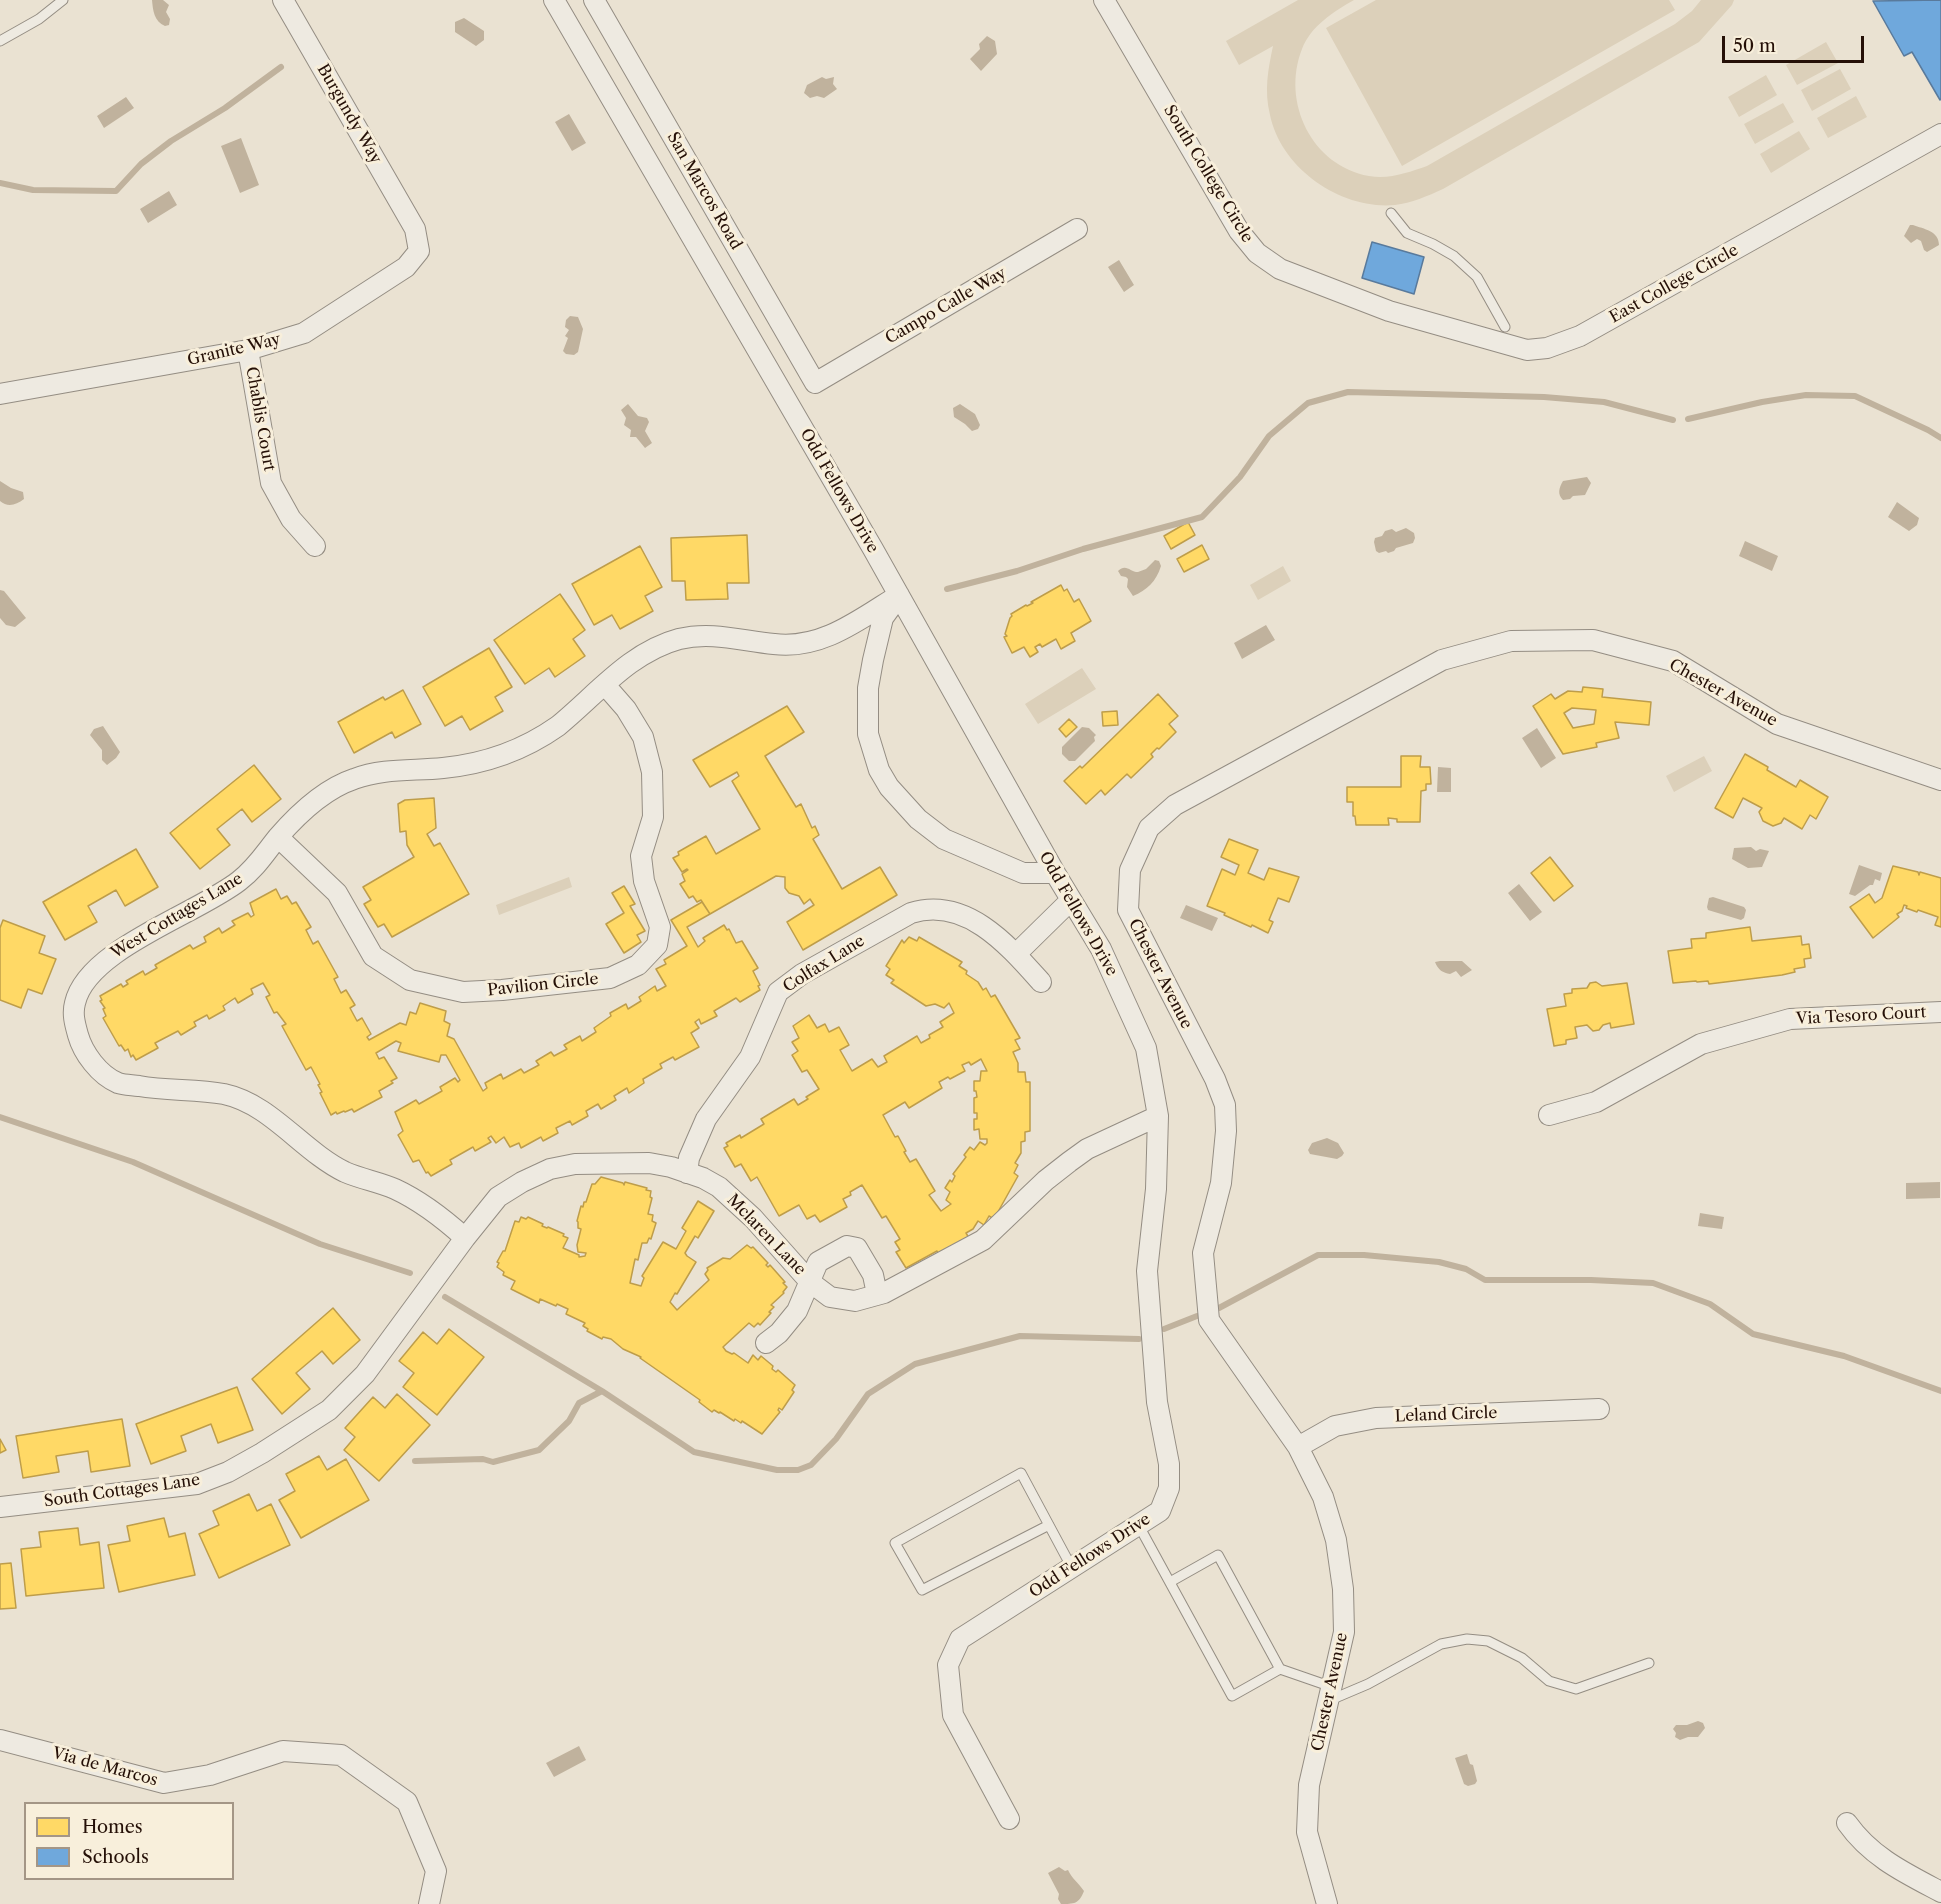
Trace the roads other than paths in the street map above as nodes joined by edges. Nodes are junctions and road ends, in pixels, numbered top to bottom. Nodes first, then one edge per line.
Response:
1 (63, 0) edge
2 (284, 0) edge
3 (554, 0) edge
4 (594, 0) edge
5 (1104, 0) edge
6 (0, 41) edge
7 (1941, 134) edge
8 (1391, 213) dead end
9 (415, 229) joint
10 (1077, 229) dead end
11 (1389, 311) joint
12 (1505, 327) dead end
13 (248, 350) junction
14 (815, 383) joint
15 (0, 394) edge
16 (315, 546) dead end
17 (899, 595) junction
18 (605, 685) junction
19 (1941, 780) edge
20 (278, 837) junction
21 (1054, 873) junction
22 (1071, 900) junction
23 (1016, 954) junction
24 (1041, 982) dead end
25 (1941, 1012) edge
26 (1550, 1115) dead end
27 (1158, 1116) junction
28 (687, 1173) junction
29 (465, 1238) junction
30 (810, 1282) junction
31 (877, 1294) junction
32 (766, 1344) dead end
33 (1599, 1409) dead end
34 (1298, 1447) junction
35 (0, 1507) edge
36 (1049, 1526) junction
37 (1138, 1526) junction
38 (1072, 1568) junction
39 (1170, 1582) junction
40 (1649, 1663) dead end
41 (1280, 1669) junction
42 (1330, 1694) junction
43 (0, 1740) edge
44 (1010, 1819) dead end
45 (1847, 1823) dead end
46 (1941, 1892) edge
47 (429, 1904) edge
48 (1327, 1904) edge

1 - 6 lane
2 - 9 street, Burgundy Way
3 - 17 street, Odd Fellows Drive
4 - 14 street, San Marcos Road
5 - 11 street, South College Circle
7 - 11 street, East College Circle
8 - 12 lane
9 - 13 street, Granite Way
10 - 14 street, Campo Calle Way
13 - 15 street, Granite Way
13 - 16 street, Chablis Court
17 - 18 street, West Cottages Lane
17 - 21 street, Odd Fellows Drive
17 - 21 street
18 - 20 street, West Cottages Lane
18 - 20 street, Pavilion Circle
19 - 34 street, Chester Avenue
20 - 29 street, West Cottages Lane
21 - 22 street, Odd Fellows Drive
22 - 23 street
22 - 27 street, Odd Fellows Drive
23 - 24 street, Colfax Lane
23 - 28 street, Colfax Lane
25 - 26 street, Via Tesoro Court
27 - 31 street, Mclaren Lane
27 - 37 street, Odd Fellows Drive
28 - 29 street, Mclaren Lane
28 - 30 street, Mclaren Lane
29 - 35 street, South Cottages Lane
30 - 31 street, Mclaren Lane
30 - 31 street, Mclaren Lane
30 - 32 street, Mclaren Lane
33 - 34 street, Leland Circle
34 - 42 street, Chester Avenue
36 - 36 lane
36 - 38 lane
37 - 38 street, Odd Fellows Drive
37 - 39 lane
38 - 44 street, Odd Fellows Drive
39 - 41 lane
39 - 41 lane
40 - 42 lane
41 - 42 lane
42 - 48 street, Chester Avenue
43 - 47 street, Via de Marcos
45 - 46 street

